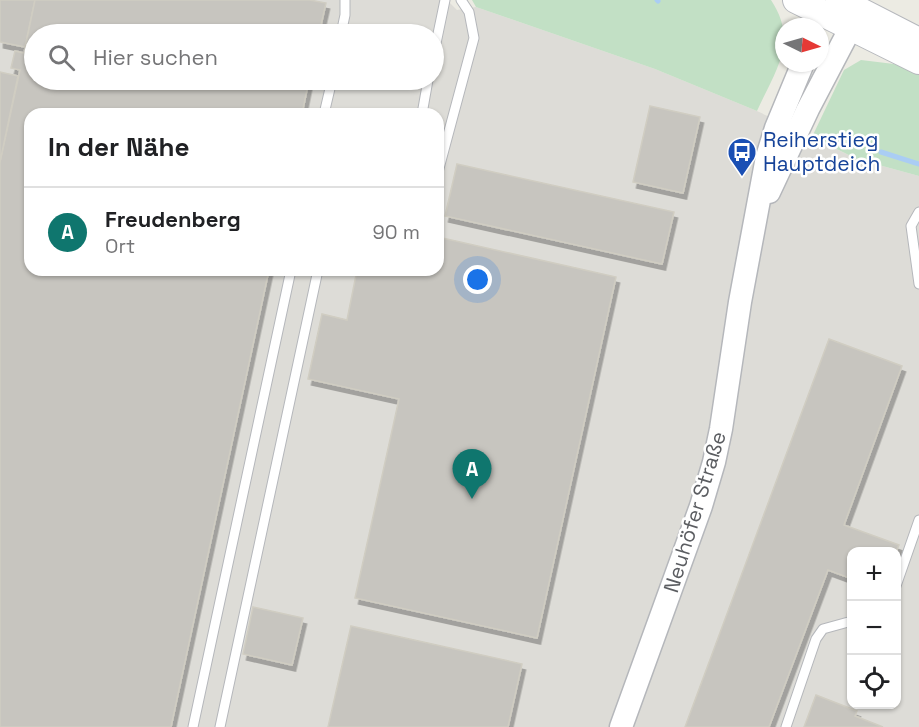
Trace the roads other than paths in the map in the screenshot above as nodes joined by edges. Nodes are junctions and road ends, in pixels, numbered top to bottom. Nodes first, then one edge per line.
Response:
1 (345, 0) edge
2 (445, 0) edge
3 (461, 0) edge
4 (796, 0) edge
5 (885, 0) edge
6 (843, 11) edge
7 (343, 24) edge
8 (440, 24) edge
9 (914, 38) edge
10 (919, 61) edge
11 (799, 72) edge
12 (330, 90) edge
13 (425, 90) edge
14 (426, 90) edge
15 (325, 108) edge
16 (419, 108) edge
17 (423, 108) edge
18 (444, 150) edge
19 (919, 212) edge
20 (756, 220) junction
21 (290, 276) edge
22 (317, 276) edge
23 (919, 284) edge
24 (919, 520) edge
25 (901, 574) edge
26 (847, 622) edge
27 (193, 727) edge
28 (220, 727) edge
29 (621, 727) edge
30 (786, 727) edge

1 - 7 lane
2 - 8 lane
3 - 18 lane
4 - 6 main road
5 - 9 main road
6 - 9 main road
6 - 10 main road
6 - 20 street, Neuhöfer Straße
11 - 20 street, Neuhöfer Straße
12 - 15 lane
13 - 16 lane
14 - 17 lane
19 - 23 lane
20 - 29 street, Neuhöfer Straße
21 - 27 lane
22 - 28 lane
24 - 25 lane
26 - 30 lane

